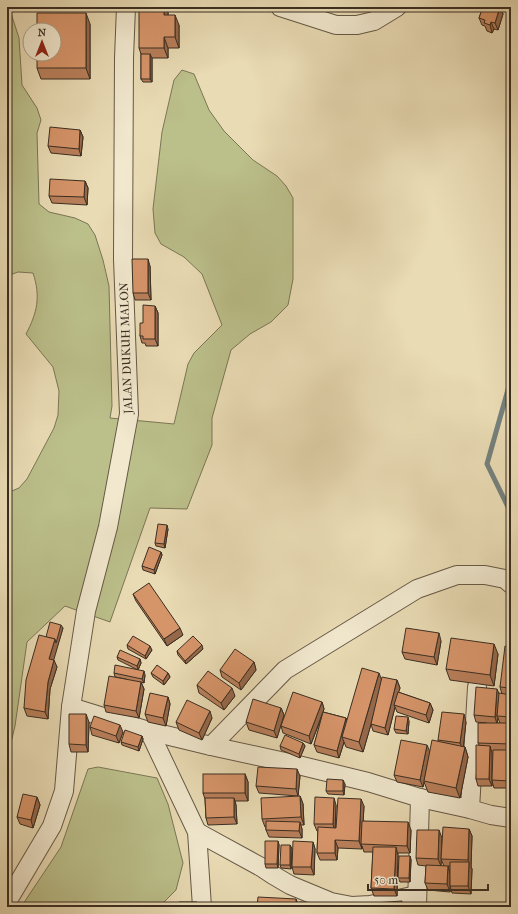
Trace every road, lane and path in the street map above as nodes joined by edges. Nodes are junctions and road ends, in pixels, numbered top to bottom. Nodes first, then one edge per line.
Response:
1 (126, 7) edge
2 (280, 7) edge
3 (398, 7) edge
4 (511, 584) edge
5 (477, 687) edge
6 (71, 707) junction
7 (149, 731) junction
8 (211, 746) junction
9 (420, 798) junction
10 (470, 809) junction
11 (511, 818) edge
12 (197, 832) junction
13 (417, 901) edge
14 (7, 902) edge
15 (202, 907) edge

1 - 6 street, JALAN DUKUH MALON
2 - 3 street
4 - 8 street
5 - 10 street
6 - 7 street
6 - 14 street, JALAN DUKUH MALON
7 - 8 street
7 - 12 street
8 - 9 street
9 - 10 street
9 - 13 street
10 - 11 street
12 - 13 street
12 - 15 street

